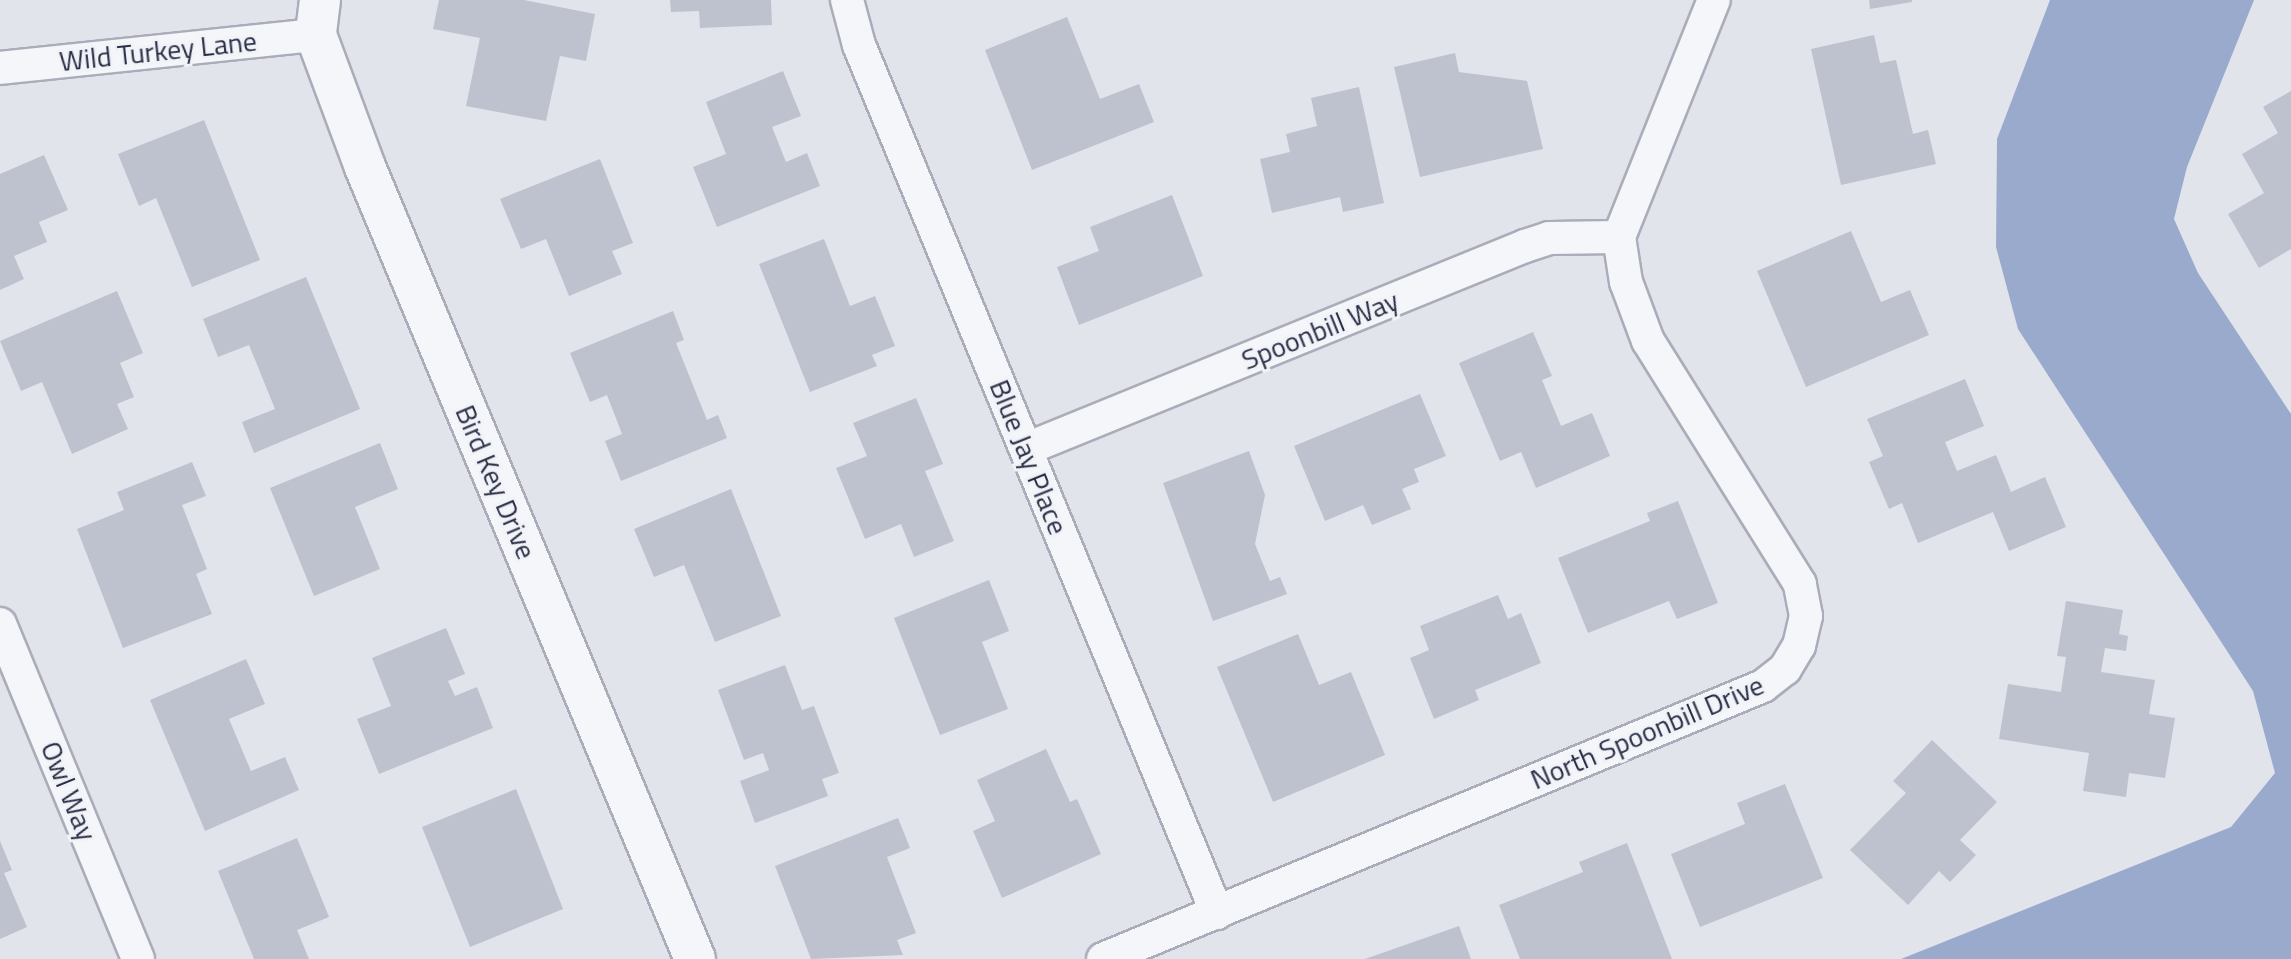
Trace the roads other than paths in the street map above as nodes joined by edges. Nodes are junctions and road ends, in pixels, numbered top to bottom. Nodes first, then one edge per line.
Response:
1 (847, 0) edge
2 (1714, 0) edge
3 (318, 17) edge
4 (0, 68) edge
5 (1619, 237) junction
6 (1026, 449) junction
7 (0, 624) edge
8 (1217, 913) junction
9 (138, 959) edge
10 (695, 959) edge
11 (1103, 959) edge

1 - 6 street, Blue Jay Place
2 - 5 street
3 - 4 street, Wild Turkey Lane
3 - 10 street, Bird Key Drive
5 - 6 street, Spoonbill Way
5 - 8 street, North Spoonbill Drive
6 - 8 street, Blue Jay Place
7 - 9 street, Owl Way
8 - 11 street, North Spoonbill Drive

